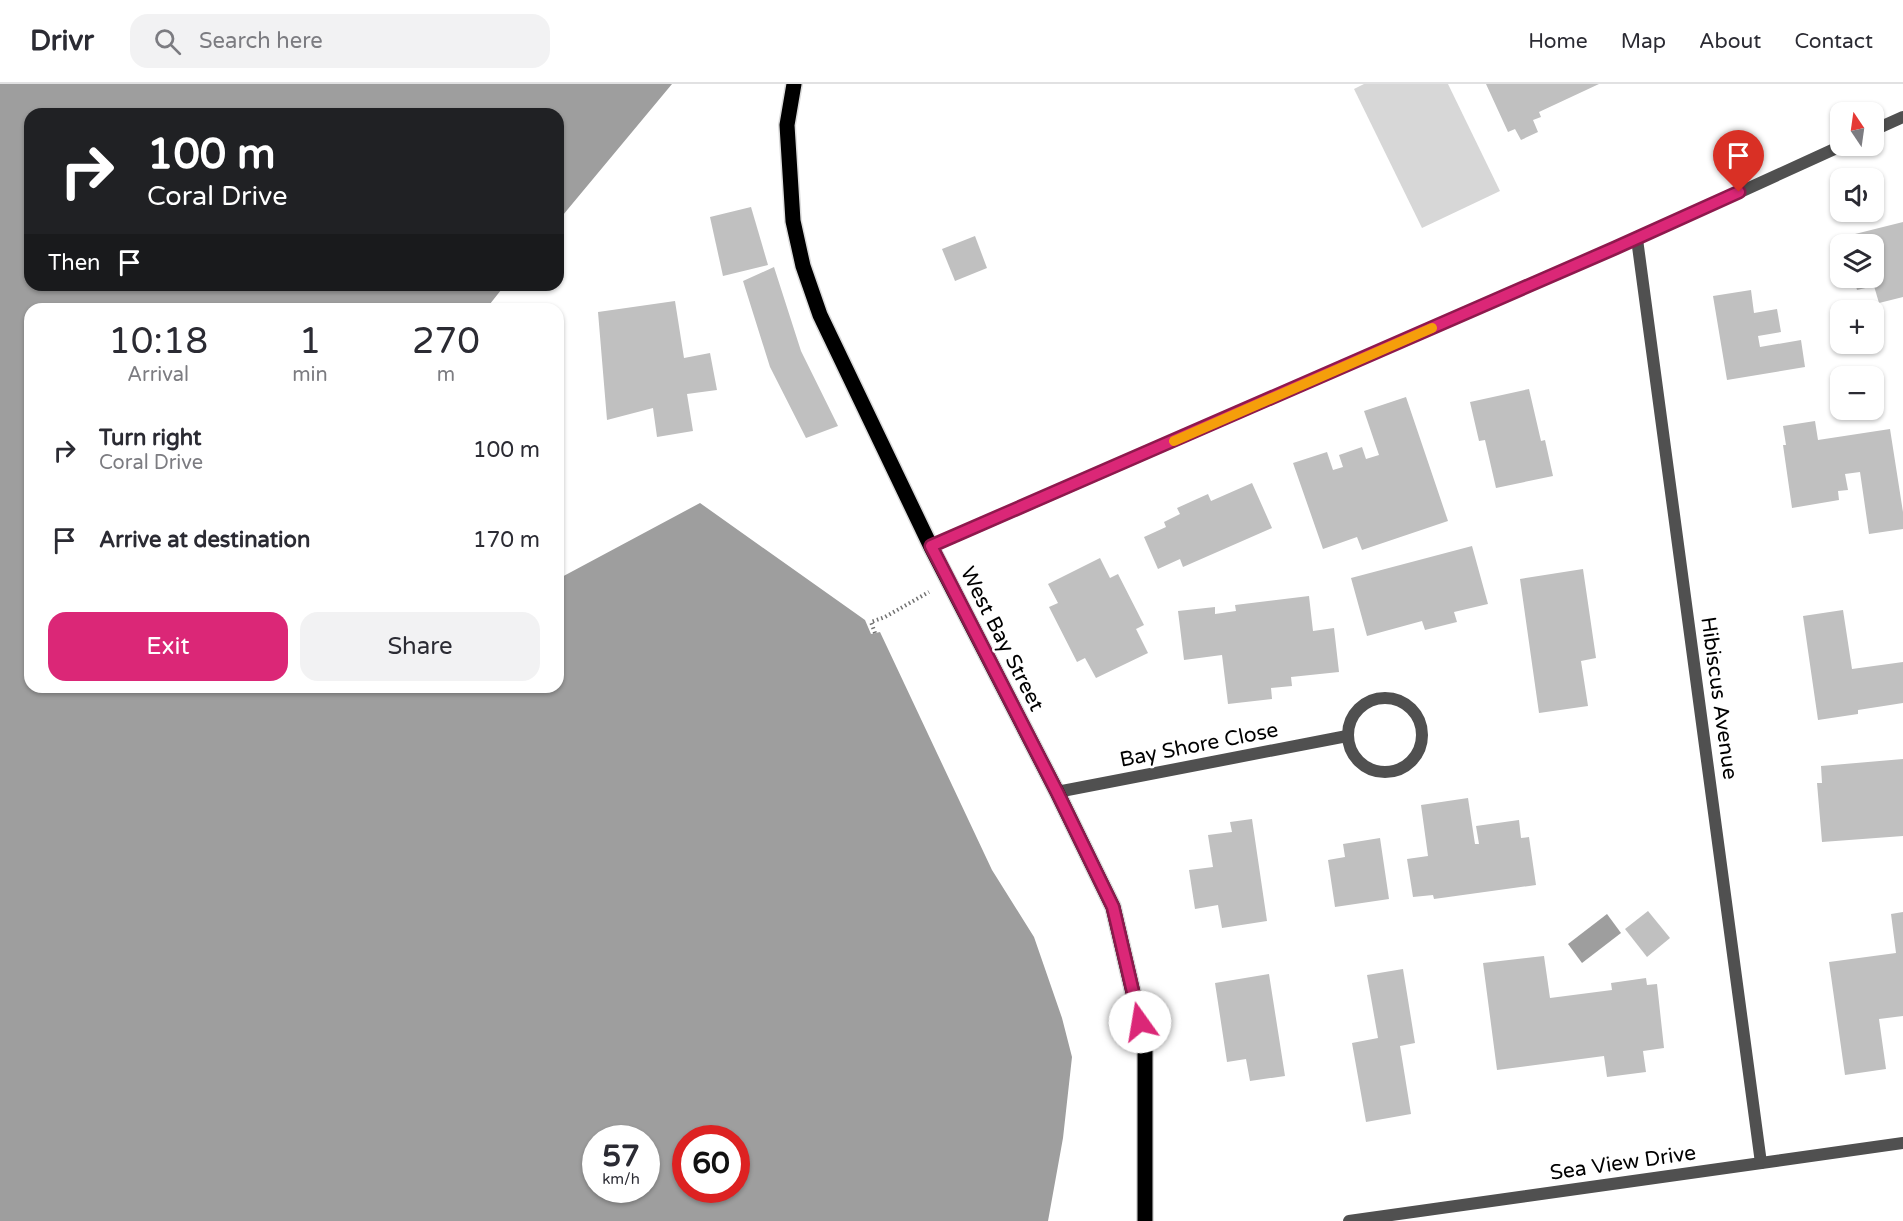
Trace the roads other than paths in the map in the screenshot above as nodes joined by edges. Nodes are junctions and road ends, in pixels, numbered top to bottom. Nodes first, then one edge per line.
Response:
1 (794, 84) edge
2 (1903, 117) edge
3 (1884, 126) edge
4 (1830, 151) edge
5 (1637, 239) junction
6 (931, 546) junction
7 (1347, 736) junction
8 (1057, 792) junction
9 (1903, 1143) edge
10 (1761, 1163) junction
11 (1145, 1221) edge
12 (1349, 1221) edge

1 - 6 main road, West Bay Street
2 - 3 street
4 - 5 street
5 - 6 street
5 - 10 street, Hibiscus Avenue
6 - 8 main road, West Bay Street
7 - 7 street
7 - 8 street, Bay Shore Close
8 - 11 main road, West Bay Street
9 - 10 street, Sea View Drive
10 - 12 street, Sea View Drive

